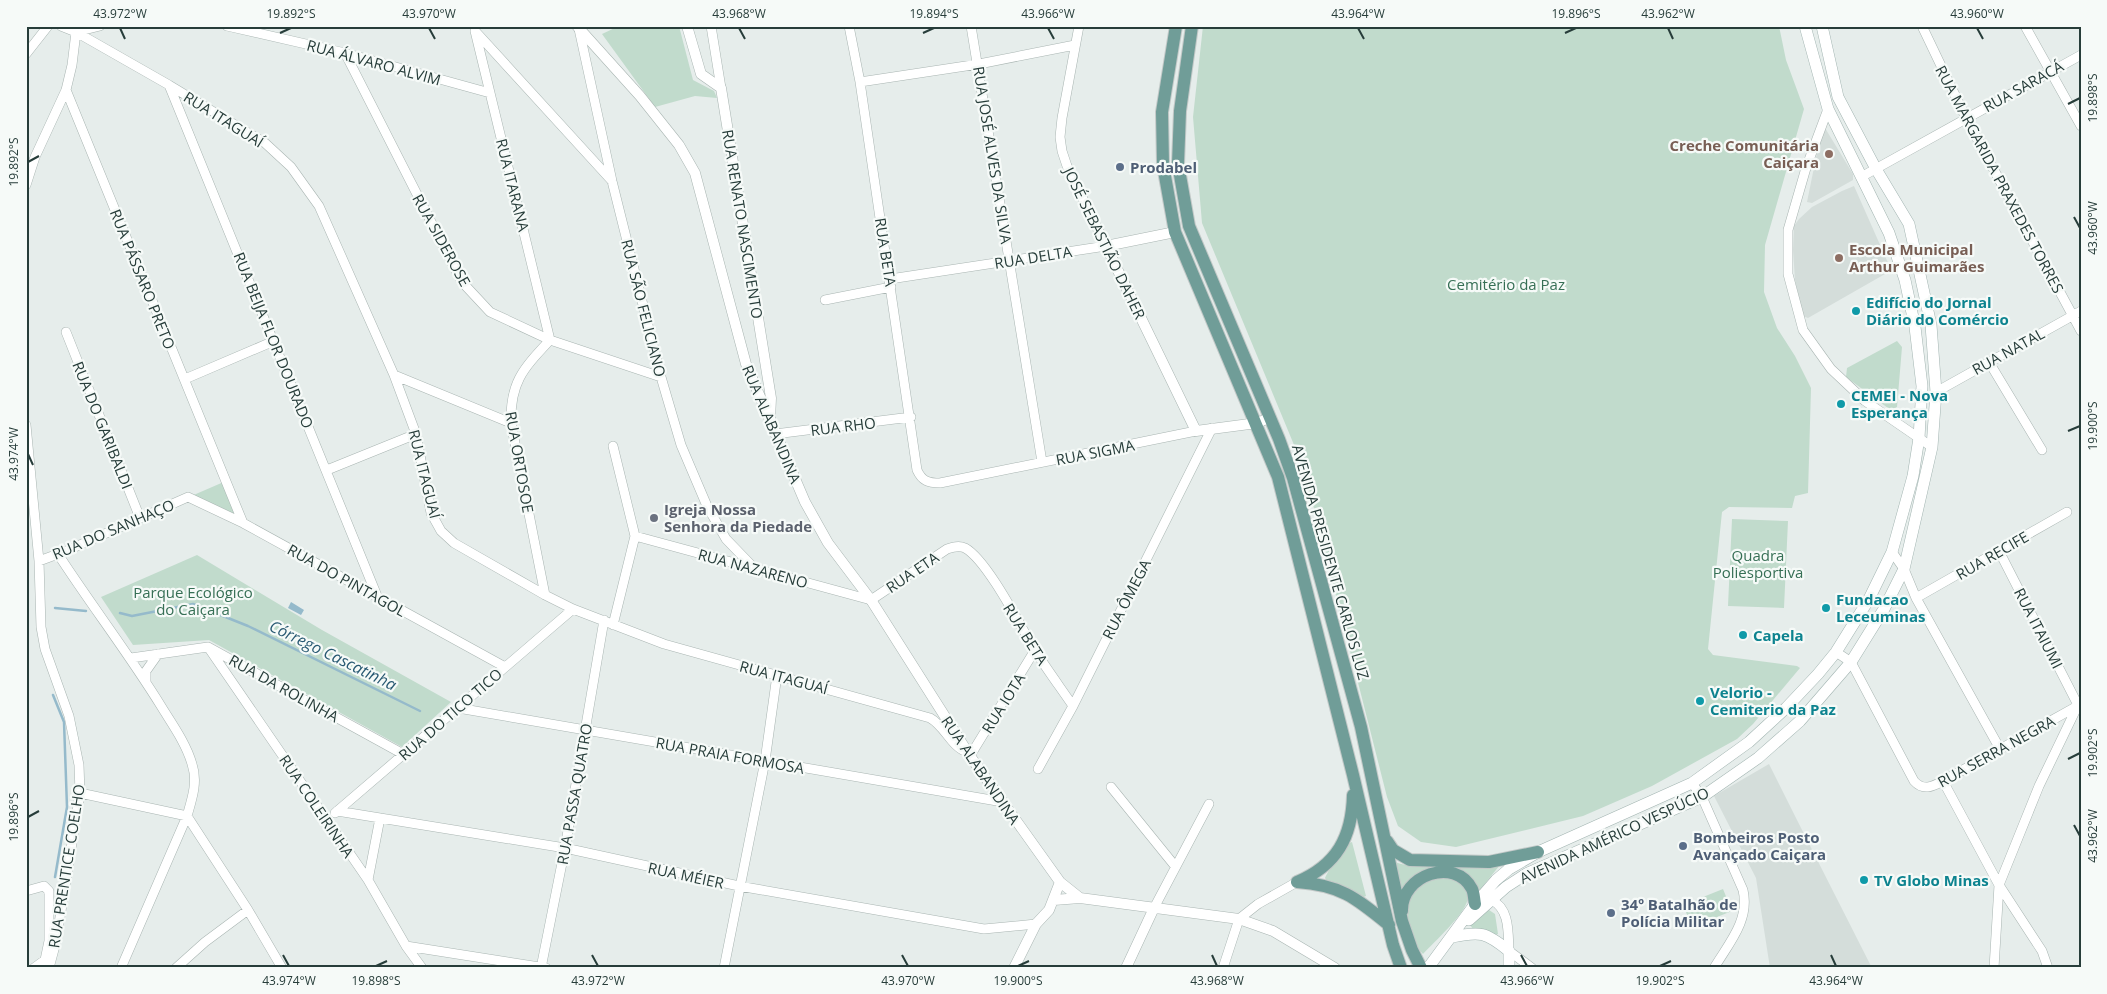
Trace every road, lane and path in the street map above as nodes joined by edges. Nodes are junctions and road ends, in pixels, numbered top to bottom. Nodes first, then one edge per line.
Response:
1 (48, 26) edge
2 (60, 26) edge
3 (100, 26) edge
4 (228, 26) edge
5 (687, 26) edge
6 (710, 26) edge
7 (849, 26) edge
8 (972, 26) edge
9 (1079, 26) edge
10 (1176, 26) edge
11 (1192, 26) edge
12 (1805, 26) edge
13 (1822, 26) edge
14 (1922, 26) edge
15 (2025, 26) edge
16 (474, 28) edge
17 (578, 28) edge
18 (76, 32) junction
19 (1075, 45) junction
20 (345, 53) junction
21 (26, 54) edge
22 (2081, 55) edge
23 (979, 64) junction
24 (2050, 71) junction
25 (860, 82) junction
26 (169, 85) junction
27 (721, 88) junction
28 (66, 90) junction
29 (490, 93) junction
30 (1828, 109) junction
31 (1966, 118) junction
32 (2081, 126) edge
33 (1876, 168) junction
34 (1862, 177) junction
35 (612, 181) junction
36 (26, 185) edge
37 (1175, 232) junction
38 (1106, 246) junction
39 (1010, 261) junction
40 (891, 283) junction
41 (825, 300) dead end
42 (2077, 313) edge
43 (1931, 324) junction
44 (1915, 327) junction
45 (2081, 331) edge
46 (66, 332) dead end
47 (550, 340) junction
48 (274, 341) junction
49 (1990, 362) junction
50 (394, 375) junction
51 (661, 377) junction
52 (185, 379) junction
53 (1936, 392) junction
54 (911, 418) junction
55 (1269, 418) junction
56 (770, 422) junction
57 (1257, 422) junction
58 (510, 423) junction
59 (26, 425) edge
60 (1212, 428) junction
61 (1196, 431) junction
62 (416, 434) junction
63 (775, 434) junction
64 (1919, 438) junction
65 (613, 446) dead end
66 (1932, 447) junction
67 (2042, 450) dead end
68 (1042, 462) junction
69 (327, 470) junction
70 (921, 478) joint
71 (188, 496) joint
72 (2067, 512) dead end
73 (140, 518) junction
74 (243, 523) junction
75 (635, 536) junction
76 (956, 546) joint
77 (1892, 552) junction
78 (1999, 552) junction
79 (58, 554) junction
80 (39, 561) junction
81 (754, 568) junction
82 (1904, 569) junction
83 (545, 595) junction
84 (377, 596) junction
85 (1916, 598) junction
86 (871, 600) junction
87 (573, 609) junction
88 (604, 620) junction
89 (613, 625) junction
90 (208, 647) junction
91 (1035, 650) junction
92 (1836, 652) junction
93 (158, 654) junction
94 (131, 658) junction
95 (1851, 662) junction
96 (505, 667) junction
97 (777, 675) junction
98 (146, 681) junction
99 (1073, 706) junction
100 (2080, 707) edge
101 (458, 708) junction
102 (586, 730) junction
103 (2000, 749) junction
104 (403, 754) junction
105 (969, 754) junction
106 (765, 761) junction
107 (1038, 769) dead end
108 (1353, 775) junction
109 (1943, 781) junction
110 (1692, 783) junction
111 (1111, 787) dead end
112 (80, 793) junction
113 (1702, 797) junction
114 (1002, 802) junction
115 (1207, 808) dead end
116 (337, 811) junction
117 (187, 816) junction
118 (380, 818) junction
119 (326, 819) junction
120 (1385, 839) junction
121 (565, 848) junction
122 (1538, 852) junction
123 (1175, 866) junction
124 (368, 880) junction
125 (1060, 882) junction
126 (1297, 882) junction
127 (1999, 885) junction
128 (739, 886) junction
129 (26, 891) edge
130 (1080, 898) junction
131 (1054, 900) junction
132 (1491, 900) junction
133 (1475, 904) junction
134 (1154, 908) junction
135 (248, 910) junction
136 (1239, 918) junction
137 (1402, 921) junction
138 (1036, 924) junction
139 (1389, 925) junction
140 (1452, 937) junction
141 (406, 946) junction
142 (1509, 951) junction
143 (48, 962) edge
144 (543, 967) edge
145 (34, 968) edge
146 (121, 968) edge
147 (176, 968) edge
148 (282, 968) edge
149 (422, 968) edge
150 (724, 968) edge
151 (1014, 968) edge
152 (1126, 968) edge
153 (1223, 968) edge
154 (1335, 968) edge
155 (1401, 968) edge
156 (1421, 968) edge
157 (1428, 968) edge
158 (1509, 968) edge
159 (1532, 968) edge
160 (1714, 968) edge
161 (1994, 968) edge
162 (2048, 968) edge

1 - 21 street
2 - 18 street, RUA ITAGUAÍ
3 - 18 street
4 - 20 street, RUA ÁLVARO ALVIM
5 - 27 street
6 - 27 street, RUA RENATO NASCIMENTO
7 - 25 street, RUA BETA
8 - 23 street, RUA JOSÉ ALVES DA SILVA
9 - 19 street, JOSÉ SEBASTIÃO DAHER
10 - 37 main road, AVENIDA PRESIDENTE CARLOS LUZ
11 - 55 main road, AVENIDA PRESIDENTE CARLOS LUZ
12 - 30 main road, AVENIDA AMÉRICO VESPÚCIO
13 - 33 main road, AVENIDA AMÉRICO VESPÚCIO
14 - 31 street, RUA MARGARIDA PRAXEDES TORRES
15 - 24 street
16 - 29 street, RUA ITARANA
16 - 35 street
17 - 35 street, RUA SÃO FELICIANO
17 - 56 street, RUA ALABANDINA
18 - 26 street, RUA ITAGUAÍ
18 - 28 street
19 - 23 street
19 - 38 street, JOSÉ SEBASTIÃO DAHER
20 - 29 street, RUA ÁLVARO ALVIM
20 - 47 street, RUA SIDEROSE
22 - 24 street, RUA SARACÁ
23 - 25 street
23 - 39 street, RUA JOSÉ ALVES DA SILVA
24 - 31 street, RUA SARACÁ
24 - 32 street
25 - 40 street, RUA BETA
26 - 48 street, RUA BEIJA FLOR DOURADO
26 - 50 street, RUA ITAGUAÍ
27 - 56 street, RUA RENATO NASCIMENTO
28 - 36 street
28 - 52 street, RUA PÁSSARO PRETO
29 - 47 street, RUA ITARANA
30 - 34 main road, AVENIDA AMÉRICO VESPÚCIO
30 - 64 street
31 - 33 street, RUA SARACÁ
31 - 42 street, RUA MARGARIDA PRAXEDES TORRES
33 - 34 street, RUA SARACÁ
33 - 43 main road, AVENIDA AMÉRICO VESPÚCIO
34 - 44 main road, AVENIDA AMÉRICO VESPÚCIO
35 - 51 street, RUA SÃO FELICIANO
37 - 38 street, RUA DELTA
37 - 57 main road, AVENIDA PRESIDENTE CARLOS LUZ
38 - 39 street, RUA DELTA
38 - 61 street, JOSÉ SEBASTIÃO DAHER
39 - 40 street, RUA DELTA
39 - 68 street, RUA JOSÉ ALVES DA SILVA
40 - 41 street, RUA DELTA
40 - 54 street, RUA BETA
42 - 45 street, RUA MARGARIDA PRAXEDES TORRES
42 - 49 street, RUA NATAL
43 - 44 main road
43 - 53 main road, AVENIDA AMÉRICO VESPÚCIO
44 - 64 main road, AVENIDA AMÉRICO VESPÚCIO
46 - 73 street, RUA DO GARIBALDI
47 - 51 street, RUA SIDEROSE
47 - 58 street, RUA ORTOSOE
48 - 52 street
48 - 69 street, RUA BEIJA FLOR DOURADO
49 - 53 street, RUA NATAL
49 - 67 street
50 - 58 street
50 - 62 street, RUA ITAGUAÍ
51 - 81 street, RUA SÃO FELICIANO
52 - 74 street, RUA PÁSSARO PRETO
53 - 66 main road, AVENIDA AMÉRICO VESPÚCIO
54 - 63 street, RUA RHO
54 - 70 street, RUA BETA
55 - 57 street, RUA SIGMA
55 - 120 main road, AVENIDA PRESIDENTE CARLOS LUZ
56 - 63 street, RUA ALABANDINA
57 - 60 street, RUA SIGMA
57 - 108 main road, AVENIDA PRESIDENTE CARLOS LUZ
58 - 83 street, RUA ORTOSOE
59 - 80 street
60 - 61 street, RUA SIGMA
60 - 99 street, RUA ÔMEGA
61 - 68 street, RUA SIGMA
62 - 69 street
62 - 83 street, RUA ITAGUAÍ
63 - 86 street, RUA ALABANDINA
64 - 66 street
64 - 77 main road, AVENIDA AMÉRICO VESPÚCIO
65 - 75 street
66 - 82 main road, AVENIDA AMÉRICO VESPÚCIO
68 - 70 street, RUA SIGMA
69 - 84 street, RUA BEIJA FLOR DOURADO
71 - 73 street, RUA DO SANHAÇO
71 - 74 street, RUA DO PINTAGOL
72 - 78 street, RUA RECIFE
73 - 79 street, RUA DO SANHAÇO
74 - 84 street, RUA DO PINTAGOL
75 - 81 street, RUA NAZARENO
75 - 89 street
76 - 86 street, RUA ETA
76 - 91 street, RUA BETA
77 - 82 street
77 - 92 main road, AVENIDA AMÉRICO VESPÚCIO
78 - 85 street, RUA RECIFE
78 - 100 street, RUA ITAIUMI
79 - 80 street, RUA DO SANHAÇO
79 - 94 street
80 - 112 street, RUA PRENTICE COELHO
81 - 86 street, RUA NAZARENO
82 - 85 street
82 - 95 main road, AVENIDA AMÉRICO VESPÚCIO
83 - 87 street, RUA ITAGUAÍ
84 - 96 street, RUA DO PINTAGOL
85 - 103 street
86 - 105 street, RUA ALABANDINA
87 - 88 street, RUA ITAGUAÍ
87 - 96 street, RUA DO TICO TICO
88 - 89 street, RUA ITAGUAÍ
88 - 102 street, RUA PASSA QUATRO
89 - 97 street, RUA ITAGUAÍ
90 - 93 street
90 - 104 street, RUA DA ROLINHA
90 - 119 street, RUA COLEIRINHA
91 - 99 street, RUA BETA
91 - 105 street, RUA IOTA
92 - 95 street, RUA SERRA NEGRA
92 - 110 main road, AVENIDA AMÉRICO VESPÚCIO
93 - 94 street
93 - 98 street
94 - 98 street
95 - 109 street, RUA SERRA NEGRA
95 - 113 main road, AVENIDA AMÉRICO VESPÚCIO
96 - 101 street, RUA DO TICO TICO
97 - 105 street, RUA ITAGUAÍ
97 - 106 street
98 - 117 street
99 - 107 street, RUA ÔMEGA
100 - 103 street, RUA SERRA NEGRA
100 - 127 street
101 - 102 street, RUA PRAIA FORMOSA
101 - 104 street, RUA DO TICO TICO
102 - 106 street, RUA PRAIA FORMOSA
102 - 121 street, RUA PASSA QUATRO
103 - 109 street, RUA SERRA NEGRA
104 - 116 street, RUA DO TICO TICO
105 - 114 street, RUA ALABANDINA
106 - 114 street, RUA PRAIA FORMOSA
106 - 128 street
108 - 126 main road
108 - 139 main road, AVENIDA PRESIDENTE CARLOS LUZ
109 - 127 street
110 - 113 street
110 - 122 main road, AVENIDA AMÉRICO VESPÚCIO
111 - 123 street
112 - 117 street
112 - 143 street, RUA PRENTICE COELHO
113 - 132 main road, AVENIDA AMÉRICO VESPÚCIO
113 - 160 street
114 - 125 street, RUA ALABANDINA
115 - 123 street
116 - 118 street, RUA MÉIER
116 - 119 street, RUA DO TICO TICO
117 - 135 street
117 - 146 street
118 - 121 street, RUA MÉIER
118 - 124 street
119 - 124 street, RUA COLEIRINHA
120 - 122 main road
120 - 137 main road, AVENIDA PRESIDENTE CARLOS LUZ
121 - 128 street, RUA MÉIER
121 - 144 street, RUA PASSA QUATRO
122 - 133 main road, AVENIDA AMÉRICO VESPÚCIO
123 - 134 street
124 - 141 street, RUA COLEIRINHA
125 - 130 street, RUA ALABANDINA
125 - 131 street
126 - 136 street
126 - 139 main road
127 - 161 street
127 - 162 street
128 - 138 street, RUA MÉIER
128 - 150 street
129 - 143 street, RUA PRENTICE COELHO
130 - 131 street
130 - 134 street
131 - 138 street
132 - 140 main road, AVENIDA AMÉRICO VESPÚCIO
132 - 142 street
133 - 137 main road
133 - 140 main road, AVENIDA AMÉRICO VESPÚCIO
134 - 136 street
134 - 152 street
135 - 147 street
135 - 148 street
136 - 153 street
136 - 154 street
137 - 156 main road, AVENIDA PRESIDENTE CARLOS LUZ
138 - 151 street
139 - 155 main road, AVENIDA PRESIDENTE CARLOS LUZ
140 - 142 main road
140 - 157 main road, AVENIDA AMÉRICO VESPÚCIO
141 - 144 street
141 - 149 street, RUA COLEIRINHA
142 - 158 main road
142 - 159 street
143 - 145 street, RUA PRENTICE COELHO

